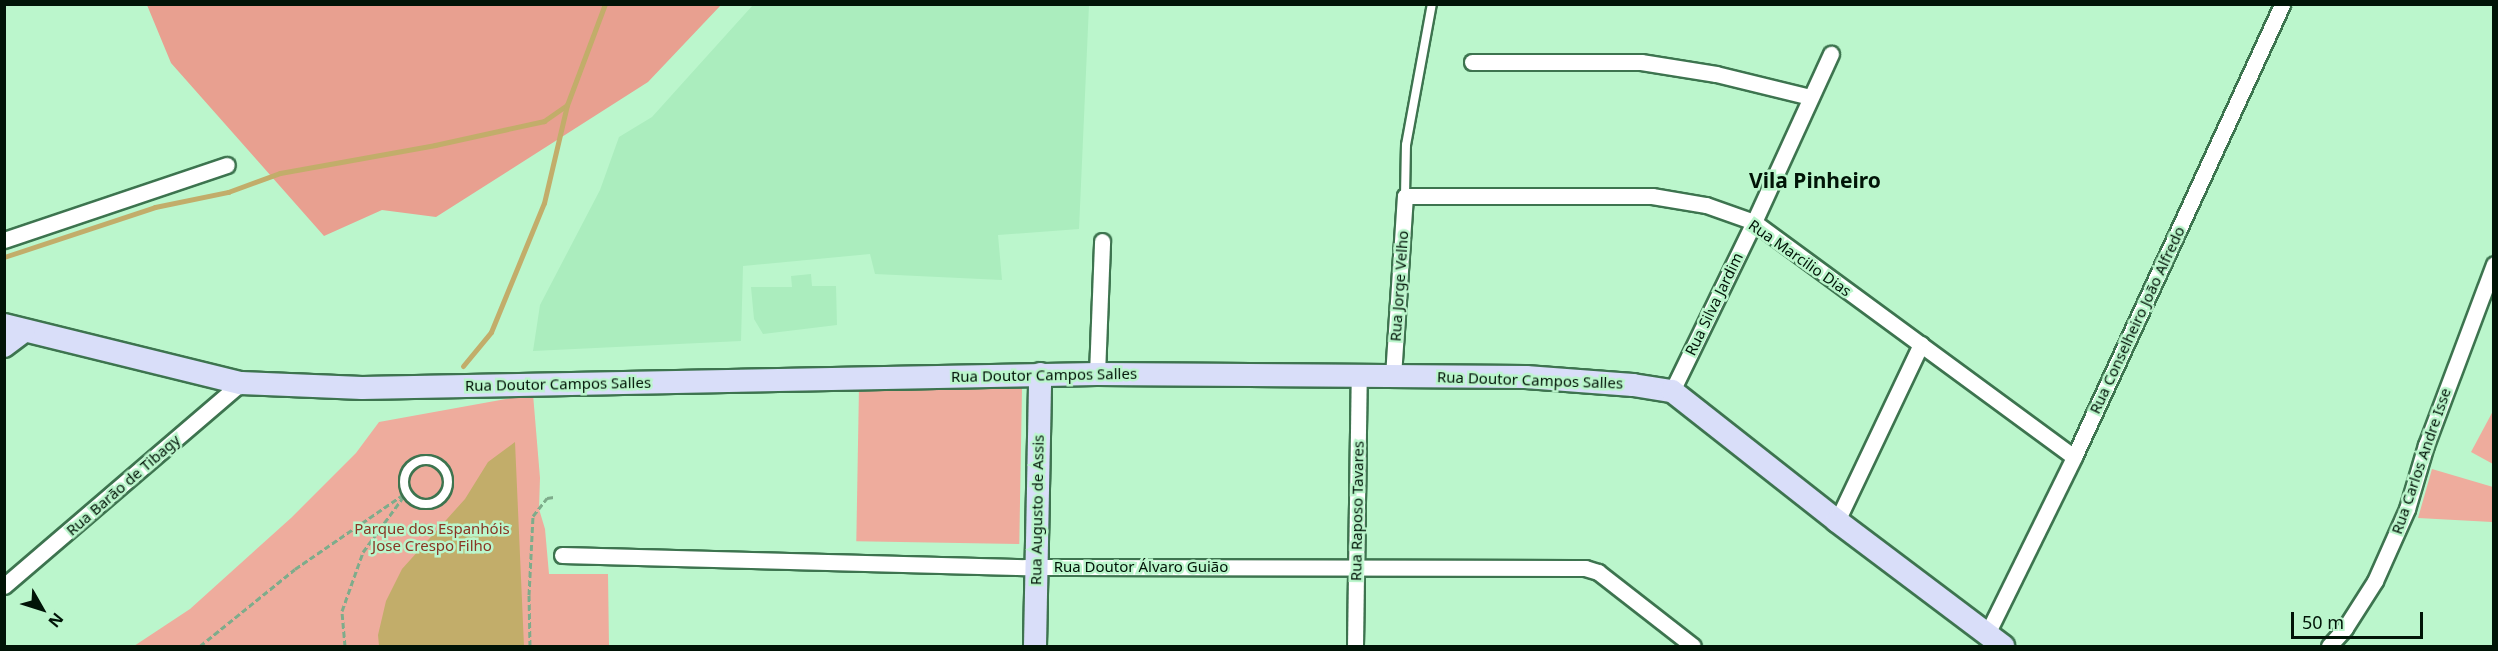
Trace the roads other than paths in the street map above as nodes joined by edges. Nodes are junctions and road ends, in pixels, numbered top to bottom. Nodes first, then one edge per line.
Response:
1 (1432, 4) edge
2 (2282, 4) edge
3 (1831, 54) dead end
4 (1472, 62) dead end
5 (1810, 97) junction
6 (227, 165) dead end
7 (1405, 196) junction
8 (1754, 222) junction
9 (4, 240) edge
10 (1102, 241) dead end
11 (2493, 264) edge
12 (14, 328) edge
13 (1921, 344) junction
14 (4, 346) edge
15 (1040, 374) junction
16 (1097, 374) junction
17 (1359, 376) junction
18 (1393, 376) junction
19 (241, 382) junction
20 (1672, 391) junction
21 (2074, 457) junction
22 (407, 492) joint
23 (1837, 521) junction
24 (562, 555) dead end
25 (1036, 567) junction
26 (1356, 567) junction
27 (4, 586) edge
28 (1995, 640) edge
29 (1035, 646) edge
30 (1355, 646) edge
31 (1693, 646) edge
32 (2329, 646) edge

1 - 7 lane
2 - 21 street, Rua Conselheiro João Alfredo
3 - 5 street, Rua Silva Jardim
4 - 5 street
5 - 8 street, Rua Silva Jardim
6 - 9 street
7 - 8 street, Rua Marcilio Dias
7 - 18 street, Rua Jorge Velho
8 - 13 street, Rua Marcilio Dias
8 - 20 street, Rua Silva Jardim
10 - 16 street
11 - 32 street, Rua Carlos Andre Isse
12 - 14 main road
12 - 19 main road, Rua Doutor Campos Salles
13 - 21 street, Rua Marcilio Dias
13 - 23 street
15 - 16 main road, Rua Doutor Campos Salles
15 - 19 main road, Rua Doutor Campos Salles
15 - 25 main road, Rua Augusto de Assis
16 - 17 main road, Rua Doutor Campos Salles
17 - 18 main road, Rua Doutor Campos Salles
17 - 26 street, Rua Raposo Tavares
18 - 20 main road, Rua Doutor Campos Salles
19 - 27 street, Rua Barão de Tibagy
20 - 23 main road, Rua Doutor Campos Salles
21 - 28 street, Rua Conselheiro João Alfredo
22 - 22 lane
23 - 28 main road, Rua Doutor Campos Salles
24 - 25 street, Rua Doutor Álvaro Guião
25 - 26 street, Rua Doutor Álvaro Guião
25 - 29 main road, Rua Augusto de Assis
26 - 30 street, Rua Raposo Tavares
26 - 31 street, Rua Doutor Álvaro Guião

